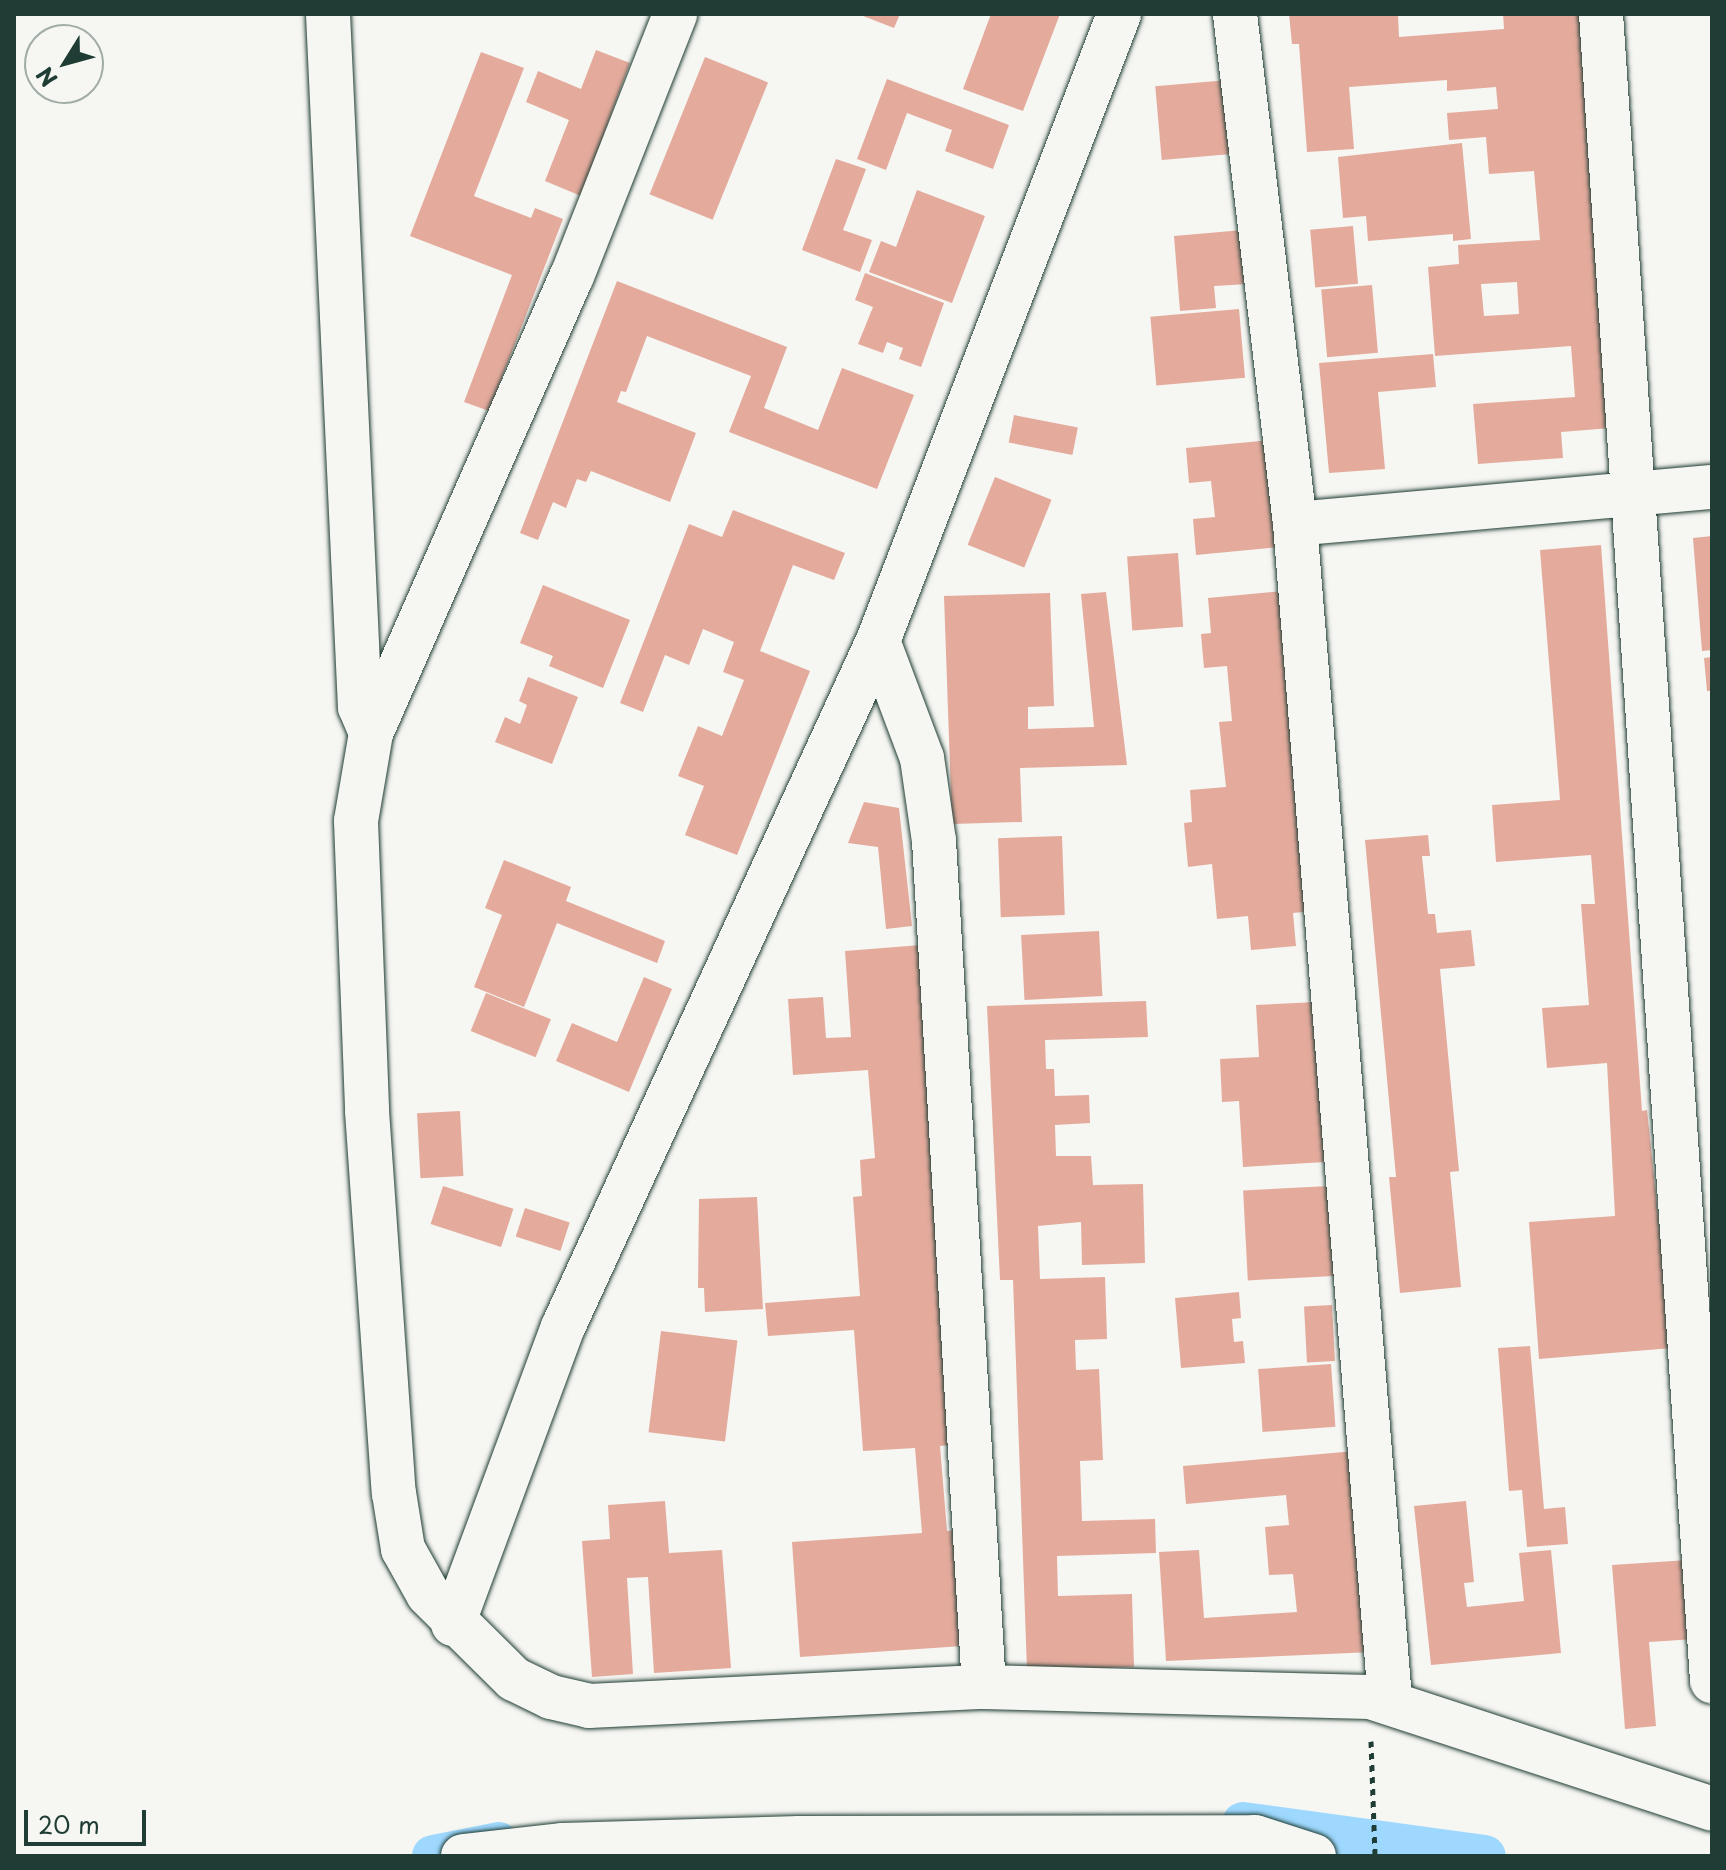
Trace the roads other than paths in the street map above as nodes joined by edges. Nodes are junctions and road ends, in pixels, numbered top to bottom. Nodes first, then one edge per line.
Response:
1 (328, 14) edge
2 (675, 14) edge
3 (1119, 14) edge
4 (1235, 14) edge
5 (1601, 14) edge
6 (1712, 487) edge
7 (1637, 495) junction
8 (1295, 524) junction
9 (878, 641) junction
10 (371, 733) junction
11 (453, 1624) junction
12 (1712, 1681) edge
13 (984, 1687) junction
14 (1380, 1698) junction
15 (1712, 1809) edge
16 (800, 1847) edge
17 (463, 1856) edge
18 (1314, 1856) edge

1 - 10 street
2 - 10 street
3 - 9 street
4 - 8 street
5 - 7 street
6 - 7 street
7 - 8 street
7 - 12 street
8 - 14 street
9 - 11 street
9 - 13 street
10 - 11 street
11 - 13 street
13 - 14 street
14 - 15 street
16 - 17 street
16 - 18 street

